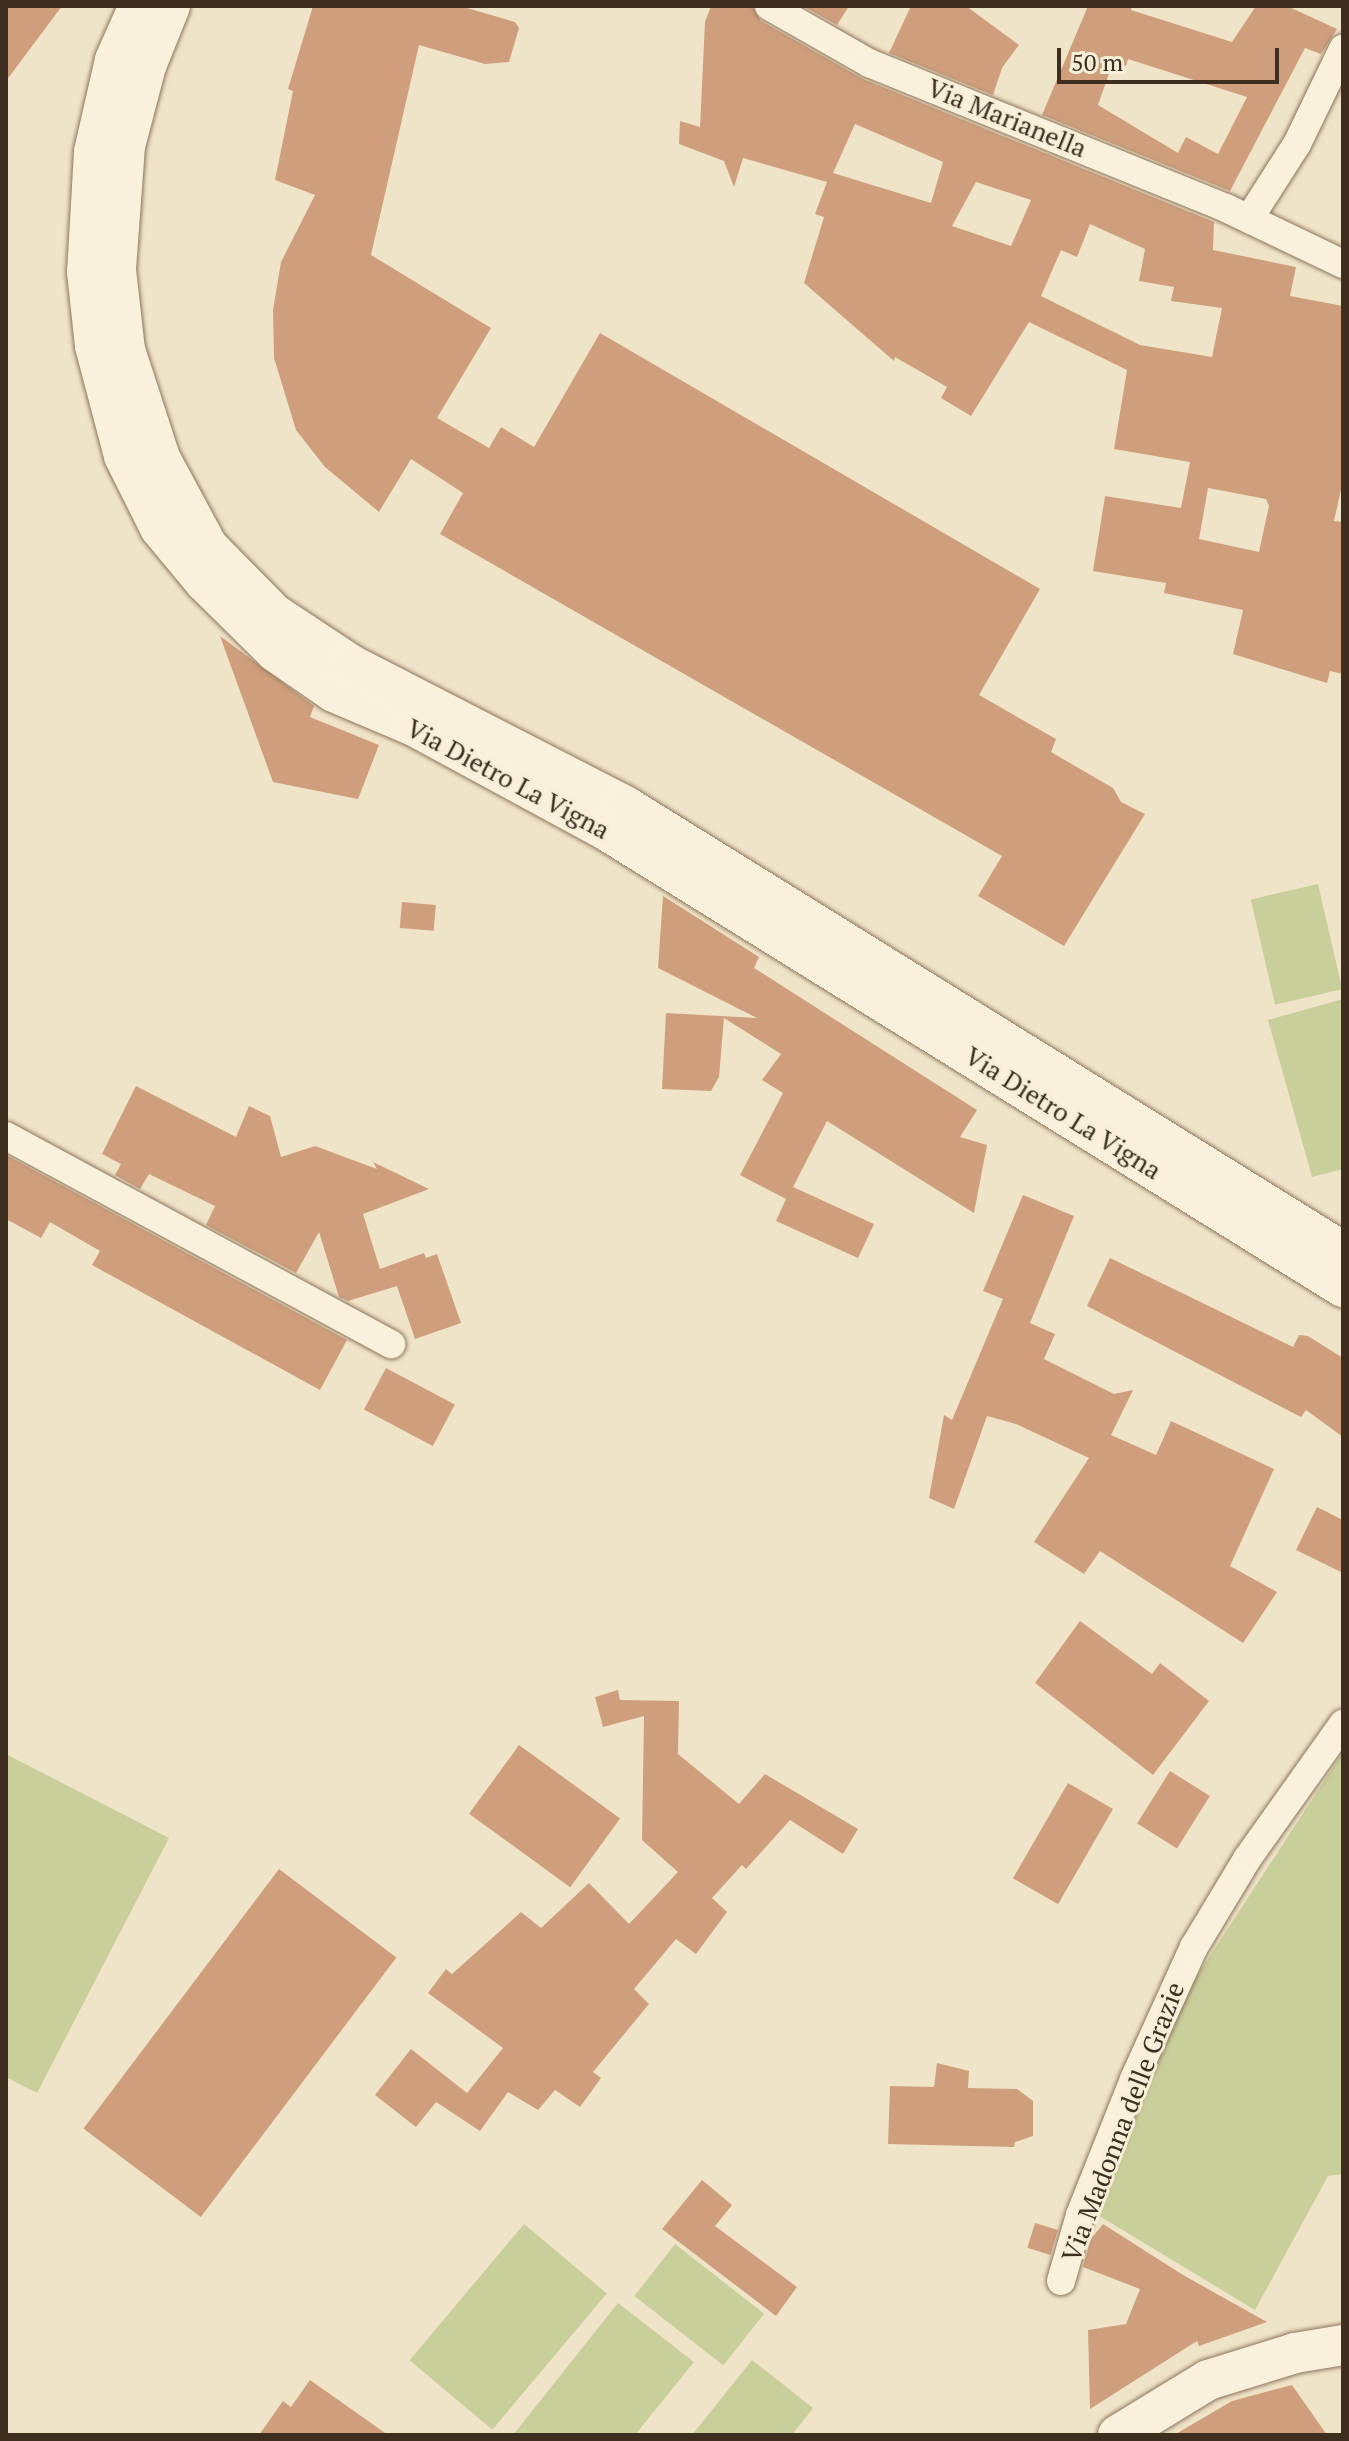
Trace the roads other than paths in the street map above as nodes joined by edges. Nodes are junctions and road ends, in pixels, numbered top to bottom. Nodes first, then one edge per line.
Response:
1 (139, 6) edge
2 (170, 6) edge
3 (769, 6) edge
4 (1343, 49) edge
5 (1249, 219) junction
6 (1343, 264) edge
7 (6, 1136) edge
8 (1343, 1252) edge
9 (1343, 1287) edge
10 (391, 1344) dead end
11 (1343, 1724) edge
12 (1061, 2281) dead end
13 (1343, 2345) edge
14 (1118, 2435) edge

1 - 9 street, Via Dietro La Vigna
2 - 8 street, Via Dietro La Vigna
3 - 5 street, Via Marianella
4 - 5 street
5 - 6 street
7 - 10 street
11 - 12 street, Via Madonna delle Grazie
13 - 14 street

